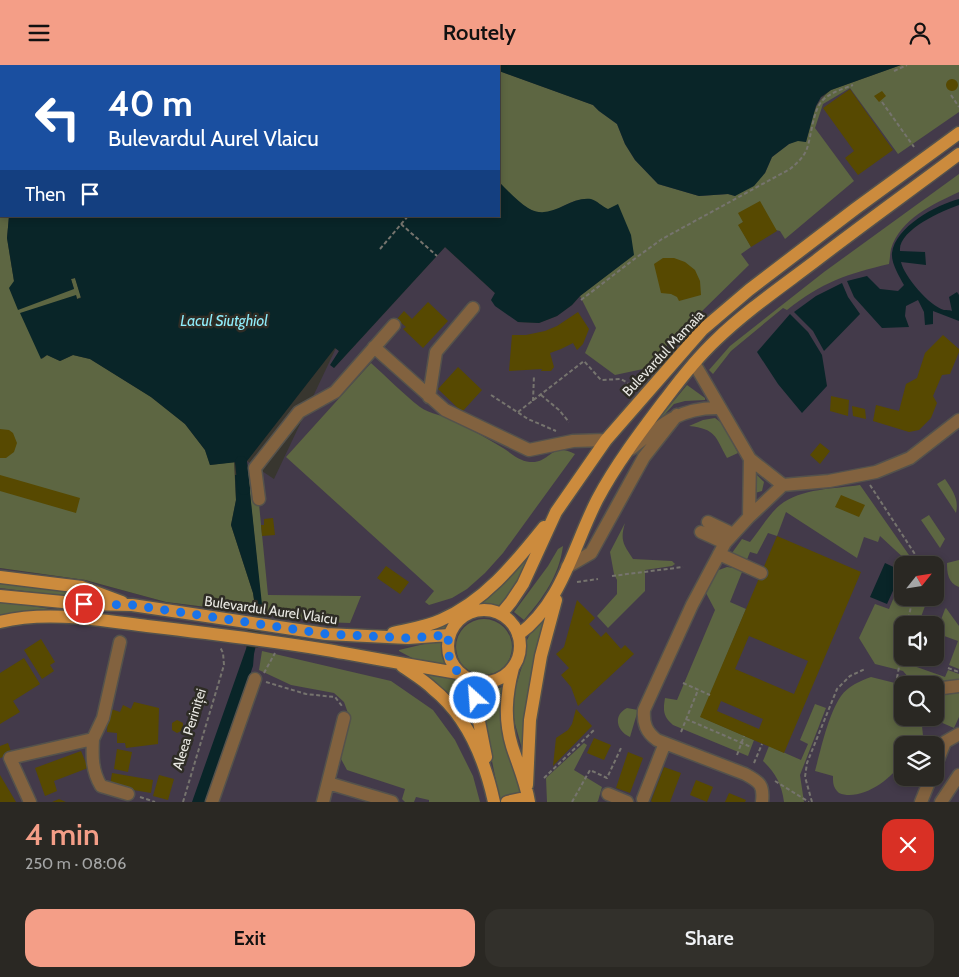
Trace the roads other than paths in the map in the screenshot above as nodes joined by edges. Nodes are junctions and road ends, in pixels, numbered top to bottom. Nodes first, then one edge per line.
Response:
1 (959, 133) edge
2 (959, 154) edge
3 (474, 308) dead end
4 (394, 325) dead end
5 (374, 347) junction
6 (694, 363) junction
7 (429, 397) junction
8 (719, 408) junction
9 (677, 415) junction
10 (959, 420) edge
11 (606, 440) junction
12 (625, 454) junction
13 (750, 459) junction
14 (783, 485) junction
15 (259, 499) dead end
16 (556, 512) junction
17 (749, 517) junction
18 (704, 527) dead end
19 (725, 543) junction
20 (567, 567) junction
21 (762, 573) dead end
22 (0, 577) edge
23 (561, 583) junction
24 (0, 596) edge
25 (132, 605) junction
26 (501, 614) junction
27 (0, 622) edge
28 (449, 635) junction
29 (518, 635) junction
30 (372, 637) junction
31 (120, 643) dead end
32 (400, 665) junction
33 (513, 668) junction
34 (458, 673) junction
35 (255, 679) dead end
36 (471, 681) junction
37 (959, 685) edge
38 (944, 688) edge
39 (344, 718) road end
40 (959, 734) edge
41 (93, 739) junction
42 (665, 743) junction
43 (944, 744) edge
44 (5, 760) edge
45 (959, 775) edge
46 (328, 783) junction
47 (527, 785) junction
48 (927, 786) edge
49 (128, 794) road end
50 (608, 794) dead end
51 (643, 799) dead end
52 (30, 802) edge
53 (212, 802) edge
54 (323, 802) edge
55 (392, 802) edge
56 (494, 802) edge
57 (507, 802) edge
58 (527, 802) edge
59 (627, 802) edge
60 (762, 802) edge
61 (921, 802) edge
62 (941, 802) edge

1 - 11 main road, Bulevardul Mamaia
2 - 6 main road
3 - 7 street
4 - 5 street
5 - 7 street
5 - 15 street
6 - 8 street
6 - 12 main road
7 - 11 street
8 - 9 street
8 - 13 street
9 - 12 street
9 - 20 street
10 - 14 street
11 - 16 main road, Bulevardul Mamaia
12 - 20 main road
13 - 14 street
13 - 17 street
14 - 17 street
16 - 26 main road, Bulevardul Mamaia
16 - 30 main road
17 - 19 street
18 - 19 street
19 - 21 street
19 - 42 street
20 - 23 main road
22 - 25 main road
23 - 29 main road
23 - 47 main road
24 - 25 main road, Bulevardul Aurel Vlaicu
25 - 30 main road, Bulevardul Aurel Vlaicu
26 - 28 main road
26 - 29 main road
27 - 32 main road
28 - 30 main road, Bulevardul Aurel Vlaicu
28 - 34 main road
29 - 33 main road
31 - 41 street
32 - 34 main road
32 - 56 main road
33 - 36 main road
33 - 47 main road
34 - 36 main road
35 - 53 street
36 - 56 main road
37 - 38 street
39 - 46 street
40 - 43 street
41 - 44 street
41 - 49 street
42 - 51 street
42 - 60 street
44 - 52 street
45 - 62 street
46 - 54 street
46 - 55 street
47 - 58 main road
48 - 61 street
50 - 59 street
57 - 58 main road

